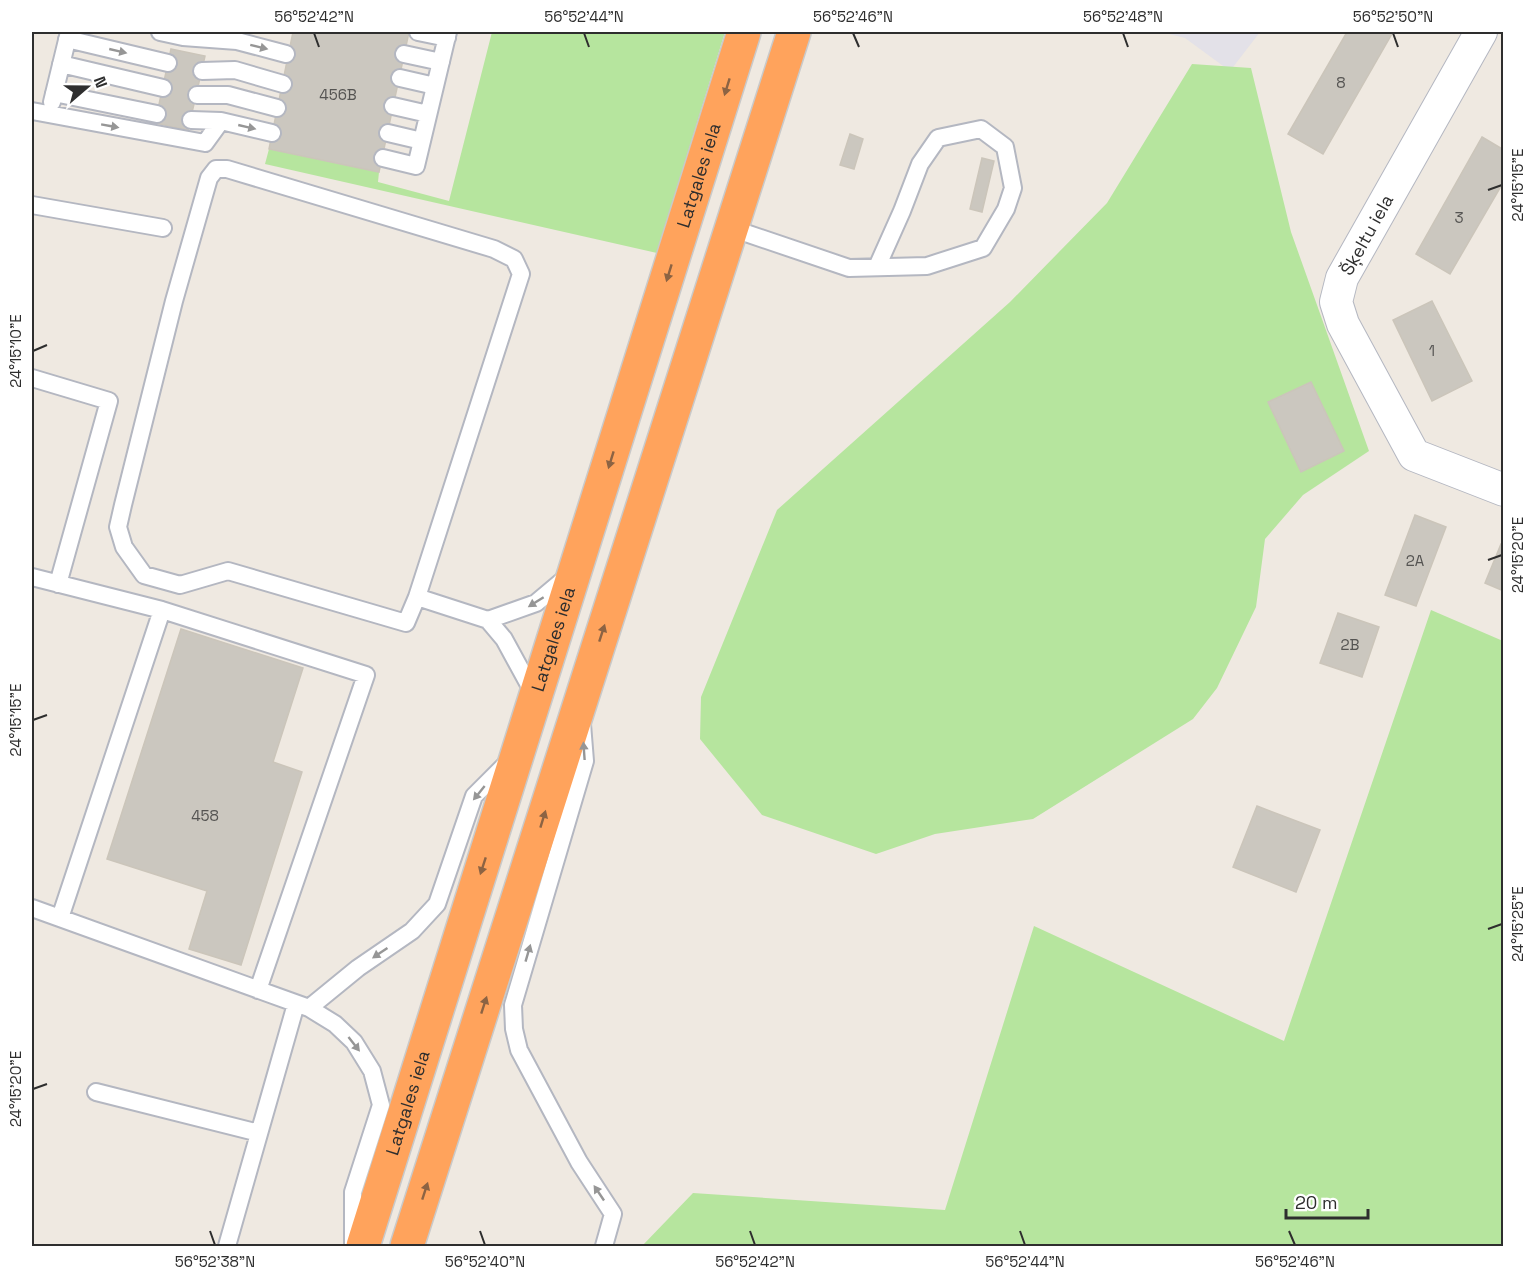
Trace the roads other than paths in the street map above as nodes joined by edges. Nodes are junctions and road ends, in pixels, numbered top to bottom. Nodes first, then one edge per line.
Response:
1 (160, 32) edge
2 (418, 32) edge
3 (744, 32) edge
4 (794, 32) edge
5 (1481, 32) edge
6 (68, 35) edge
7 (448, 35) edge
8 (286, 54) dead end
9 (404, 54) dead end
10 (441, 62) junction
11 (168, 63) dead end
12 (61, 64) junction
13 (202, 70) dead end
14 (400, 78) dead end
15 (283, 84) dead end
16 (435, 86) junction
17 (163, 88) dead end
18 (54, 93) junction
19 (197, 94) dead end
20 (393, 106) dead end
21 (277, 108) dead end
22 (32, 111) edge
23 (157, 114) dead end
24 (428, 114) junction
25 (50, 115) junction
26 (191, 120) dead end
27 (221, 121) junction
28 (272, 133) dead end
29 (388, 133) dead end
30 (422, 141) junction
31 (382, 158) dead end
32 (32, 205) edge
33 (163, 228) dead end
34 (731, 228) junction
35 (877, 267) junction
36 (32, 378) edge
37 (1503, 490) edge
38 (576, 569) junction
39 (32, 577) edge
40 (58, 584) junction
41 (417, 597) junction
42 (162, 610) junction
43 (488, 620) junction
44 (535, 697) junction
45 (580, 699) junction
46 (519, 751) junction
47 (32, 908) edge
48 (60, 918) junction
49 (258, 990) junction
50 (303, 1006) junction
51 (96, 1092) dead end
52 (259, 1133) junction
53 (226, 1246) edge
54 (353, 1246) edge
55 (363, 1246) edge
56 (407, 1246) edge
57 (604, 1246) edge

1 -> 8 lane
2 - 7 lane
3 -> 38 highway, Latgales iela
4 - 34 highway
5 - 37 street, Šķeltu iela
6 -> 11 lane
6 - 12 lane
7 - 10 lane
9 - 10 lane
10 - 16 lane
12 - 17 lane
12 - 18 lane
13 - 15 lane
14 - 16 lane
16 - 24 lane
18 - 23 lane
18 - 25 lane
19 - 21 lane
20 - 24 lane
22 - 25 lane
24 - 30 lane
25 -> 27 lane
26 - 27 lane
27 -> 28 lane
29 - 30 lane
30 - 31 lane
32 - 33 lane
34 - 35 lane
45 -> 34 highway
35 - 35 lane
36 - 40 lane
38 -> 43 lane
38 - 44 highway, Latgales iela
39 - 40 lane
40 - 42 lane
41 - 41 lane
41 - 43 lane
42 - 48 lane
42 - 49 lane
43 - 44 lane
44 - 46 highway, Latgales iela
56 -> 45 highway
57 -> 45 lane
46 -> 50 lane
46 -> 55 highway, Latgales iela
47 - 48 lane
48 - 49 lane
49 - 50 lane
50 - 52 lane
50 -> 54 lane
51 - 52 lane
52 - 53 lane

